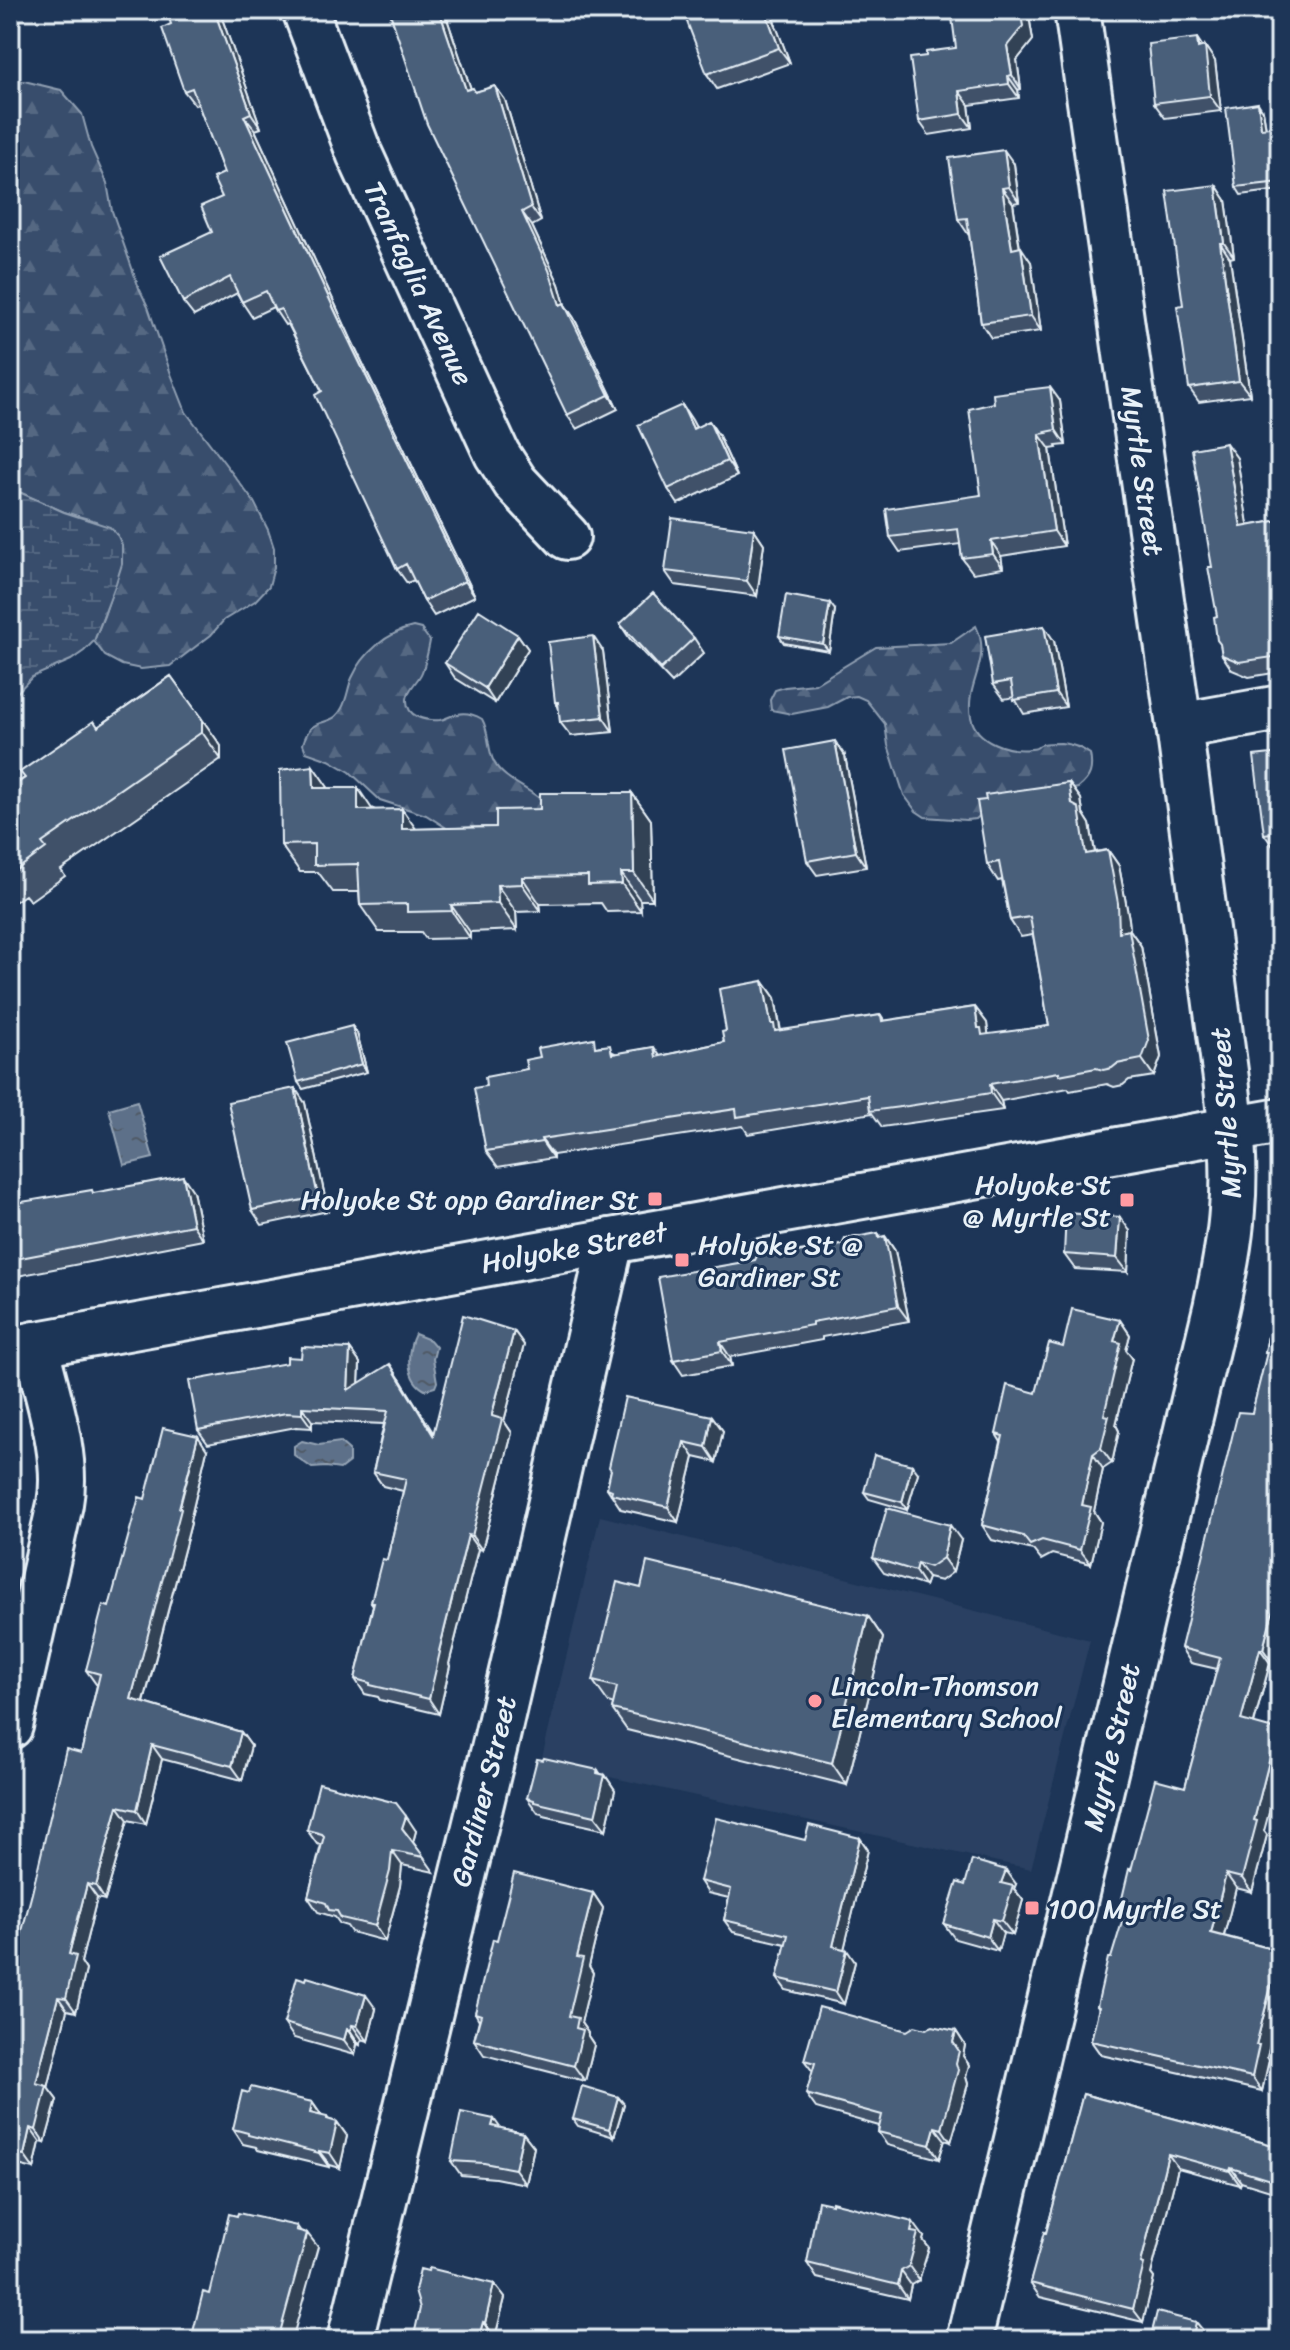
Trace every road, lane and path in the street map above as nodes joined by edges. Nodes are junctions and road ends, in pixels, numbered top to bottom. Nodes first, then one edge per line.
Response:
1 (305, 10) edge
2 (1077, 10) edge
3 (567, 537) dead end
4 (1280, 708) edge
5 (1179, 726) junction
6 (1280, 1121) edge
7 (1232, 1131) junction
8 (611, 1241) junction
9 (22, 1346) edge
10 (12, 1710) edge
11 (350, 2340) edge
12 (969, 2340) edge

1 - 3 main road, Tranfaglia Avenue
2 - 5 main road, Myrtle Street
4 - 5 main road
5 - 7 main road, Myrtle Street
6 - 7 main road, Holyoke Street
7 - 8 main road, Holyoke Street
7 - 12 main road, Myrtle Street
8 - 9 main road, Holyoke Street
8 - 11 main road, Gardiner Street
9 - 10 main road

